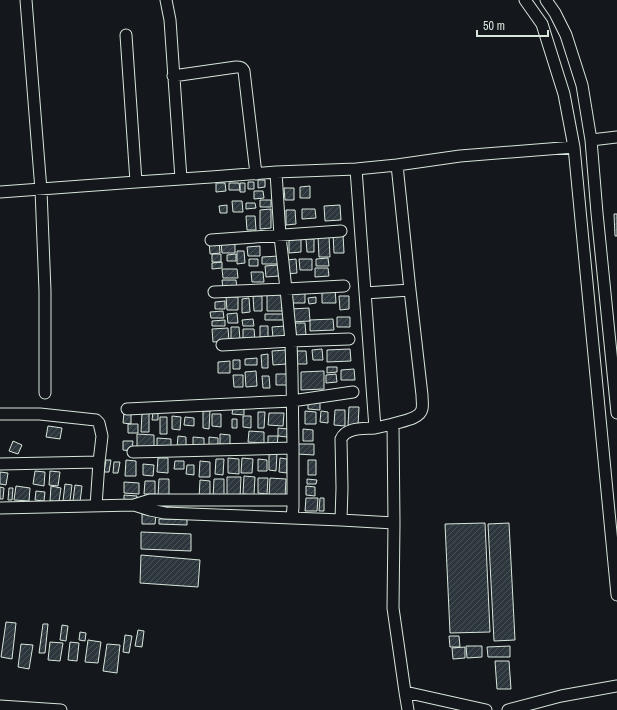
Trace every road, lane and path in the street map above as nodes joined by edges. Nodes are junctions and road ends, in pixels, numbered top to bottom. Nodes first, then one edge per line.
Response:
1 (26, 0) edge
2 (166, 0) edge
3 (525, 0) edge
4 (546, 0) edge
5 (126, 35) dead end
6 (173, 76) junction
7 (617, 137) edge
8 (591, 140) junction
9 (574, 147) junction
10 (397, 165) junction
11 (356, 169) junction
12 (276, 172) junction
13 (256, 174) junction
14 (181, 179) junction
15 (136, 182) junction
16 (41, 190) junction
17 (0, 192) edge
18 (340, 231) dead end
19 (280, 236) junction
20 (211, 240) dead end
21 (344, 286) dead end
22 (286, 289) junction
23 (410, 290) junction
24 (214, 292) dead end
25 (365, 293) junction
26 (349, 339) dead end
27 (291, 341) junction
28 (222, 345) dead end
29 (353, 392) dead end
30 (46, 393) dead end
31 (292, 401) junction
32 (127, 409) dead end
33 (617, 413) edge
34 (0, 414) edge
35 (393, 424) junction
36 (375, 428) junction
37 (293, 448) junction
38 (133, 452) dead end
39 (99, 462) junction
40 (0, 464) edge
41 (292, 500) junction
42 (134, 505) junction
43 (96, 506) junction
44 (0, 508) edge
45 (292, 518) junction
46 (341, 520) junction
47 (394, 523) junction
48 (617, 595) edge
49 (617, 686) edge
50 (405, 692) junction
51 (4, 708) edge
52 (61, 710) edge
53 (408, 710) edge
54 (486, 710) edge
55 (508, 710) edge

1 - 16 street
2 - 6 street
3 - 9 street
4 - 8 street
5 - 15 street
6 - 13 street
6 - 14 street
7 - 8 street
8 - 33 street
9 - 10 street
9 - 48 street
10 - 11 street
10 - 23 street
11 - 12 street
11 - 25 street
12 - 13 street
12 - 19 street
13 - 14 street
14 - 15 street
15 - 16 street
16 - 17 street
16 - 30 street
18 - 19 street
19 - 20 street
19 - 22 street
21 - 22 street
22 - 24 street
22 - 27 street
23 - 25 street
23 - 35 street
25 - 36 street
26 - 27 street
27 - 28 street
27 - 31 street
29 - 31 street
31 - 32 street
31 - 37 street
34 - 39 street
35 - 36 street
35 - 47 street
36 - 46 street
37 - 38 street
37 - 41 street
39 - 40 street
39 - 43 street
41 - 42 street
41 - 45 street
42 - 43 street
42 - 45 street
43 - 44 street
45 - 46 street
46 - 47 street
47 - 50 street
49 - 55 street
50 - 53 street
50 - 54 street
51 - 52 street

